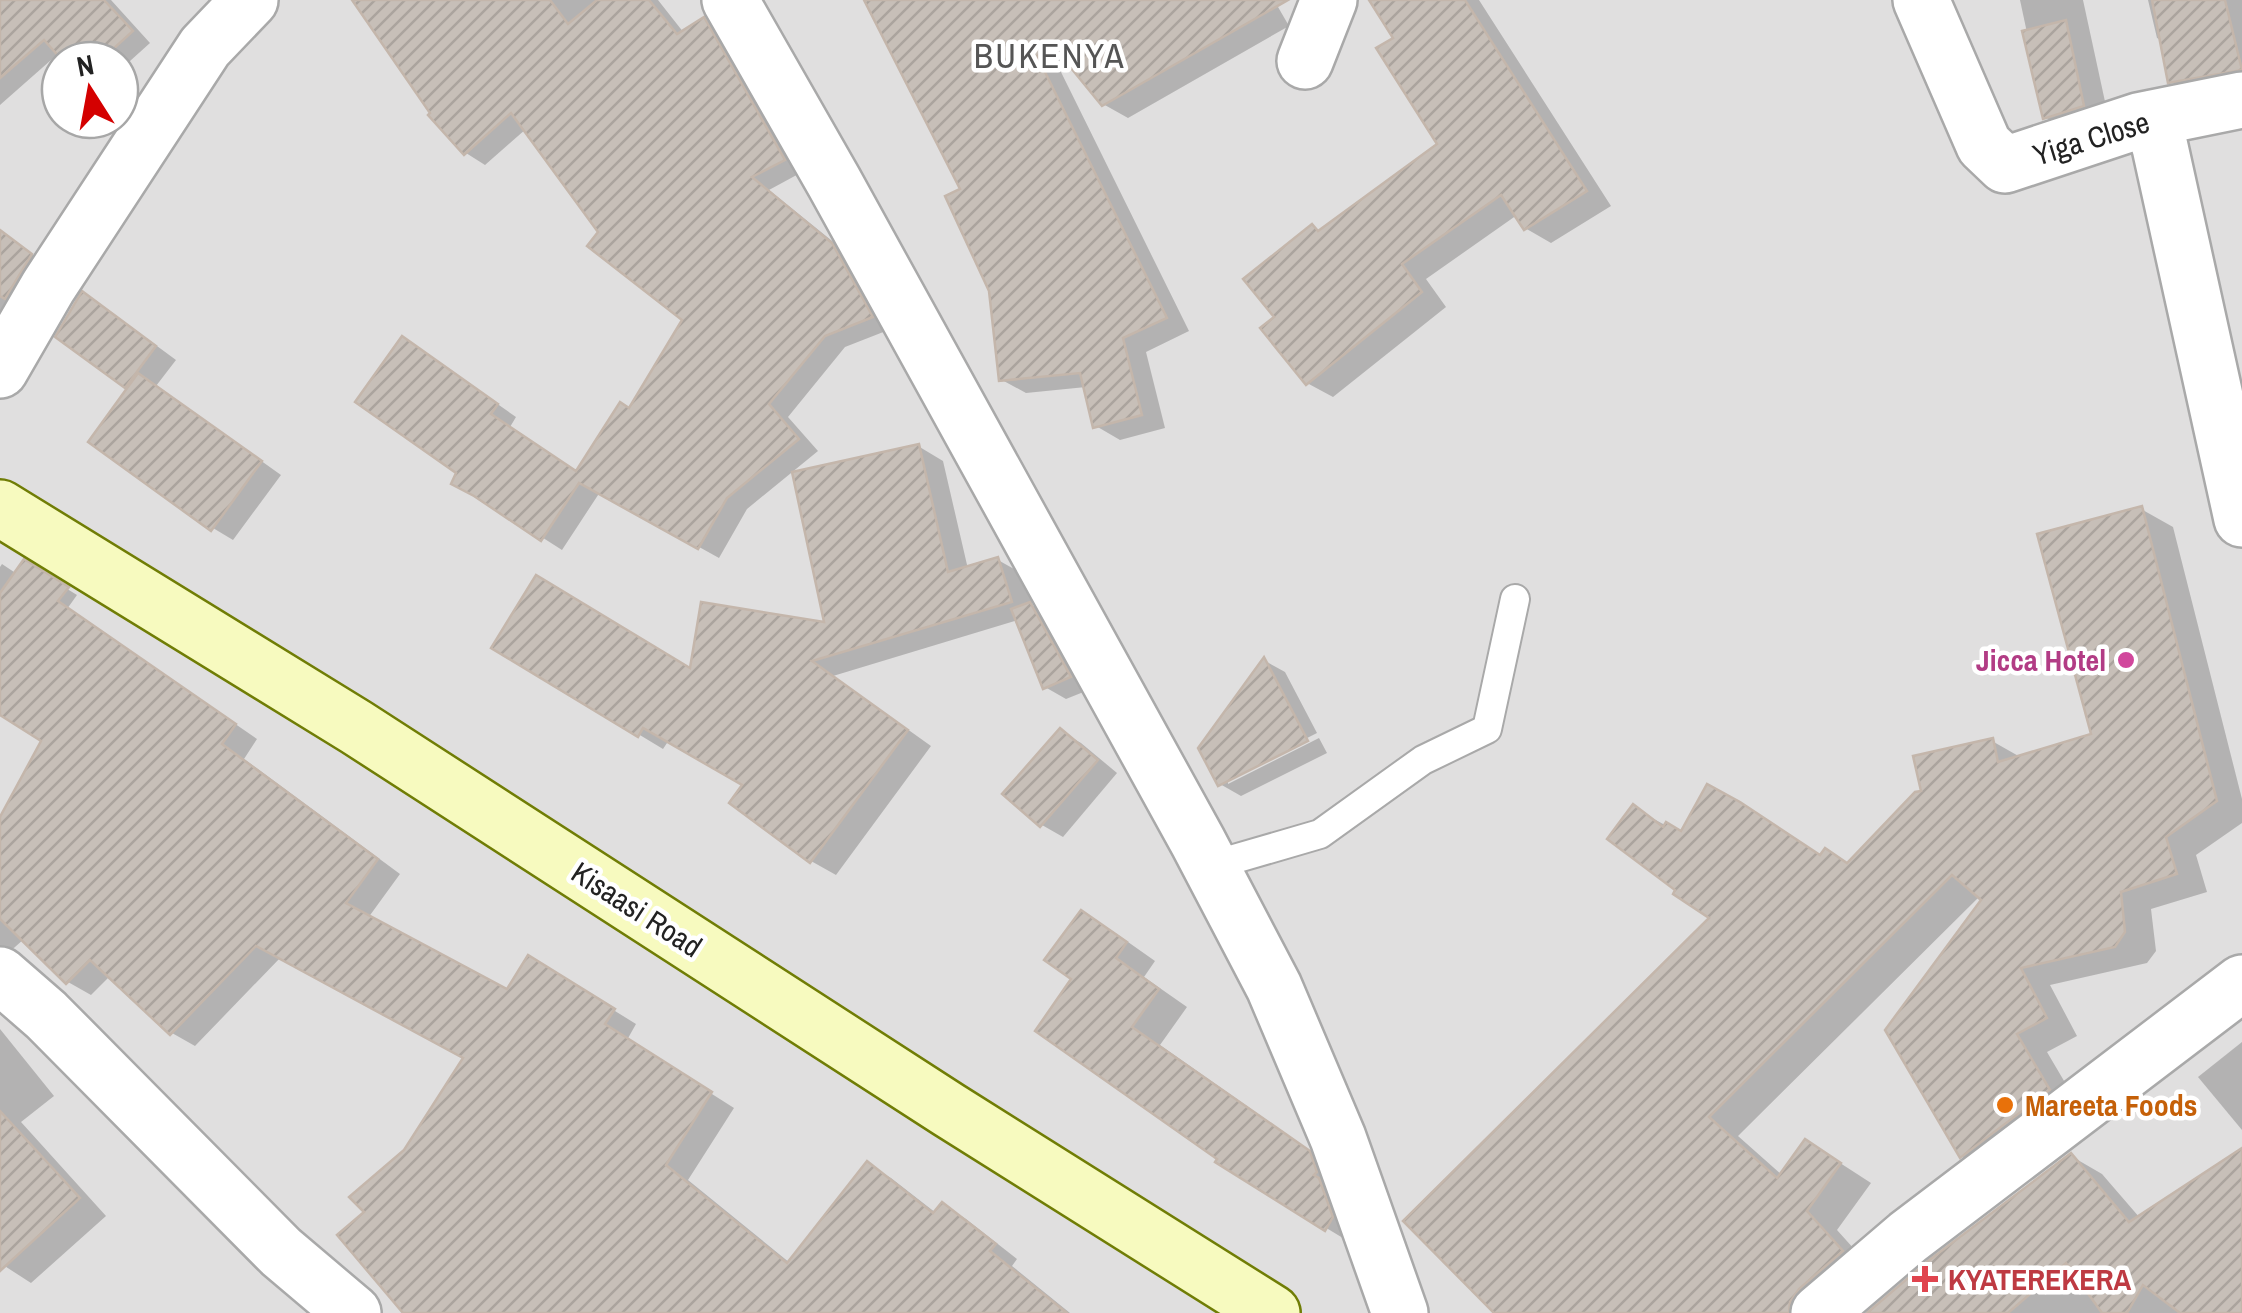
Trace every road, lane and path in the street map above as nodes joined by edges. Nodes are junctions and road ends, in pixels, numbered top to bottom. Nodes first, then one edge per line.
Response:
1 (250, 0) edge
2 (730, 0) edge
3 (1329, 0) edge
4 (1921, 0) edge
5 (1305, 61) dead end
6 (2242, 100) edge
7 (2152, 118) junction
8 (0, 370) edge
9 (0, 508) edge
10 (2242, 519) edge
11 (1515, 599) dead end
12 (1210, 866) junction
13 (0, 974) edge
14 (2242, 984) edge
15 (354, 1313) edge
16 (1272, 1313) edge
17 (1400, 1313) edge
18 (1819, 1313) edge

1 - 8 street
2 - 12 street
3 - 5 street
4 - 7 street, Yiga Close
6 - 7 street, Yiga Close
7 - 10 street
9 - 16 main road, Kisaasi Road
11 - 12 lane
12 - 17 street
13 - 15 street
14 - 18 street

